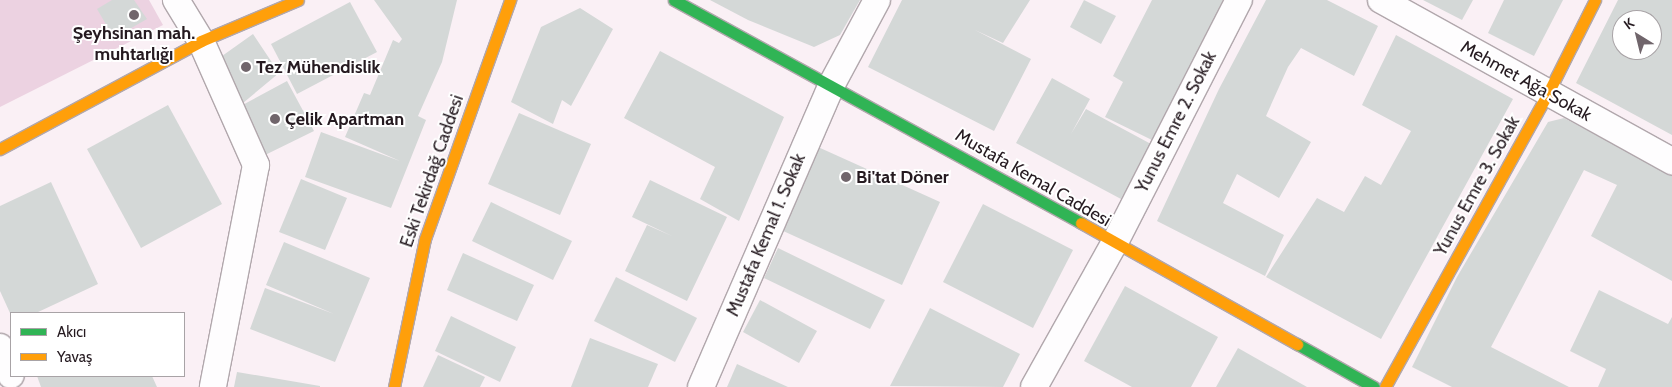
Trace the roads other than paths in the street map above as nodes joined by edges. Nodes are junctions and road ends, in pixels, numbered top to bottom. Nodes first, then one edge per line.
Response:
1 (176, 0) edge
2 (298, 0) edge
3 (510, 0) edge
4 (674, 0) edge
5 (877, 0) edge
6 (1239, 0) edge
7 (1381, 0) edge
8 (1594, 0) edge
9 (201, 41) junction
10 (832, 84) junction
11 (1548, 93) junction
12 (0, 149) edge
13 (1672, 161) edge
14 (1114, 244) junction
15 (0, 347) edge
16 (10, 372) edge
17 (213, 387) edge
18 (394, 387) edge
19 (701, 387) edge
20 (1034, 387) edge
21 (1374, 387) edge
22 (1386, 387) edge

1 - 9 street
2 - 9 street
3 - 18 street, Eski Tekirdağ Caddesi
4 - 10 street, Mustafa Kemal Caddesi
5 - 10 street, Mustafa Kemal 1. Sokak
6 - 14 street, Yunus Emre 2. Sokak
7 - 11 street, Mehmet Ağa Sokak
8 - 11 street, Yunus Emre 3. Sokak
9 - 12 street
9 - 17 street
10 - 14 street, Mustafa Kemal Caddesi
10 - 19 street, Mustafa Kemal 1. Sokak
11 - 13 street, Mehmet Ağa Sokak
11 - 22 street, Yunus Emre 3. Sokak
14 - 20 street, Yunus Emre 2. Sokak
14 - 21 street, Mustafa Kemal Caddesi
15 - 16 street

